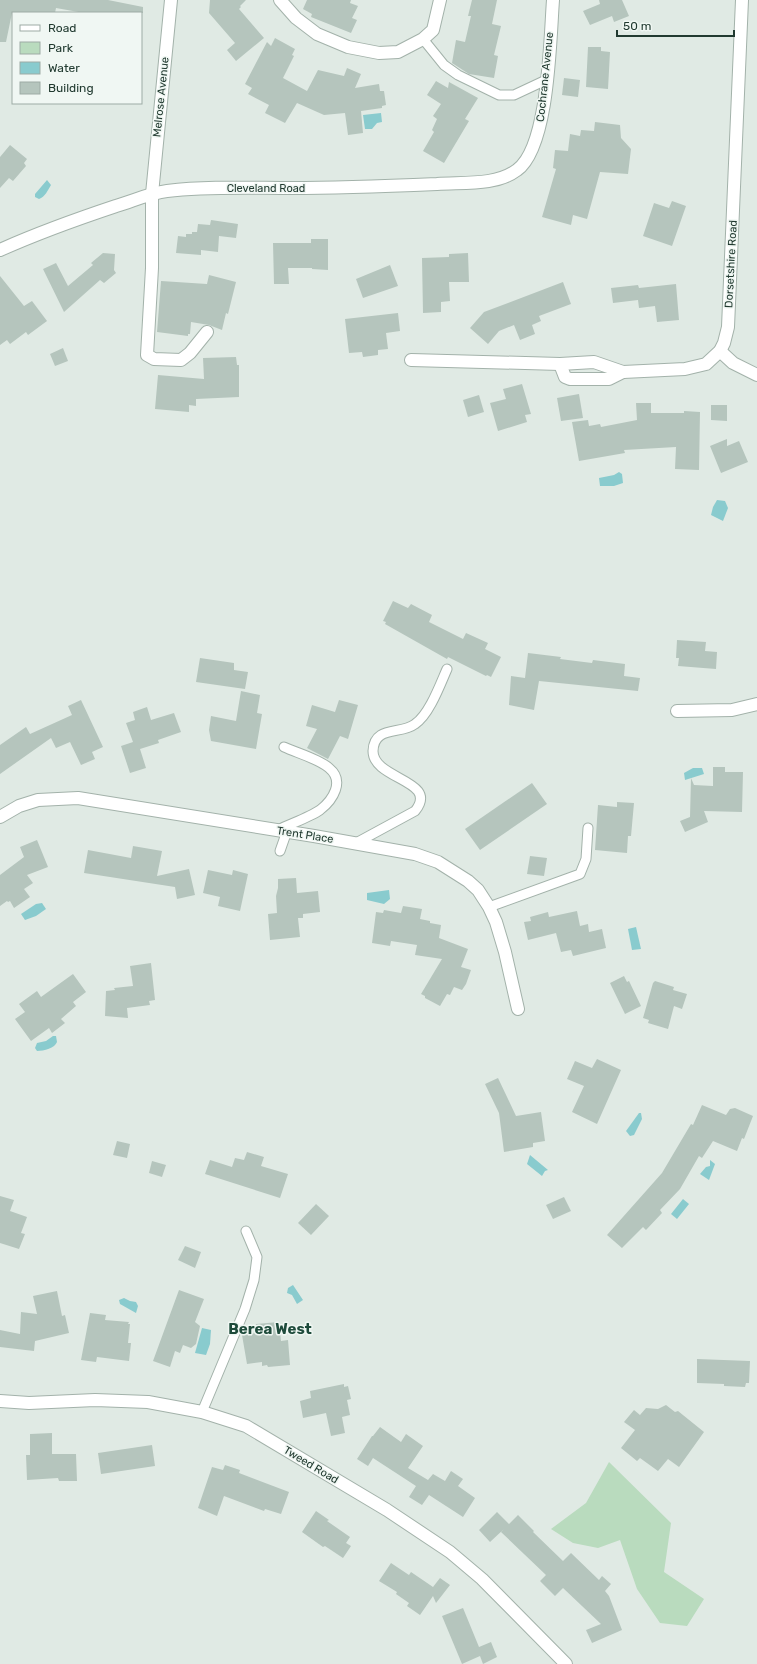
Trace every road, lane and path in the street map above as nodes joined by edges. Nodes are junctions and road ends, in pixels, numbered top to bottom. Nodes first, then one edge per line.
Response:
1 (171, 0) edge
2 (280, 0) edge
3 (440, 0) edge
4 (553, 0) edge
5 (742, 0) edge
6 (423, 39) junction
7 (546, 80) junction
8 (531, 153) joint
9 (152, 194) junction
10 (0, 250) edge
11 (207, 332) dead end
12 (720, 351) junction
13 (411, 360) dead end
14 (560, 364) junction
15 (623, 372) junction
16 (757, 375) edge
17 (447, 669) dead end
18 (757, 704) edge
19 (677, 711) dead end
20 (284, 747) dead end
21 (0, 817) edge
22 (588, 828) dead end
23 (283, 831) junction
24 (356, 843) junction
25 (280, 851) dead end
26 (489, 907) junction
27 (518, 1010) dead end
28 (246, 1231) dead end
29 (0, 1401) edge
30 (202, 1412) junction
31 (566, 1664) edge

1 - 9 street, Melrose Avenue
2 - 6 street
3 - 6 street
4 - 7 street, Cochrane Avenue
5 - 12 street, Dorsetshire Road
6 - 7 lane
7 - 8 street, Cochrane Avenue
8 - 9 street, Cleveland Road
9 - 10 street, Cleveland Road
9 - 11 street, Melrose Avenue
12 - 15 street, Dorsetshire Road
12 - 16 street
13 - 14 street
14 - 15 street
14 - 15 street, Dorsetshire Road
17 - 24 lane
18 - 19 street
20 - 23 lane
21 - 23 street, Trent Place
22 - 26 lane
23 - 24 street, Trent Place
23 - 25 lane
24 - 26 street, Trent Place
26 - 27 street, Trent Place
28 - 30 lane
29 - 30 street, Tweed Road
30 - 31 street, Tweed Road

